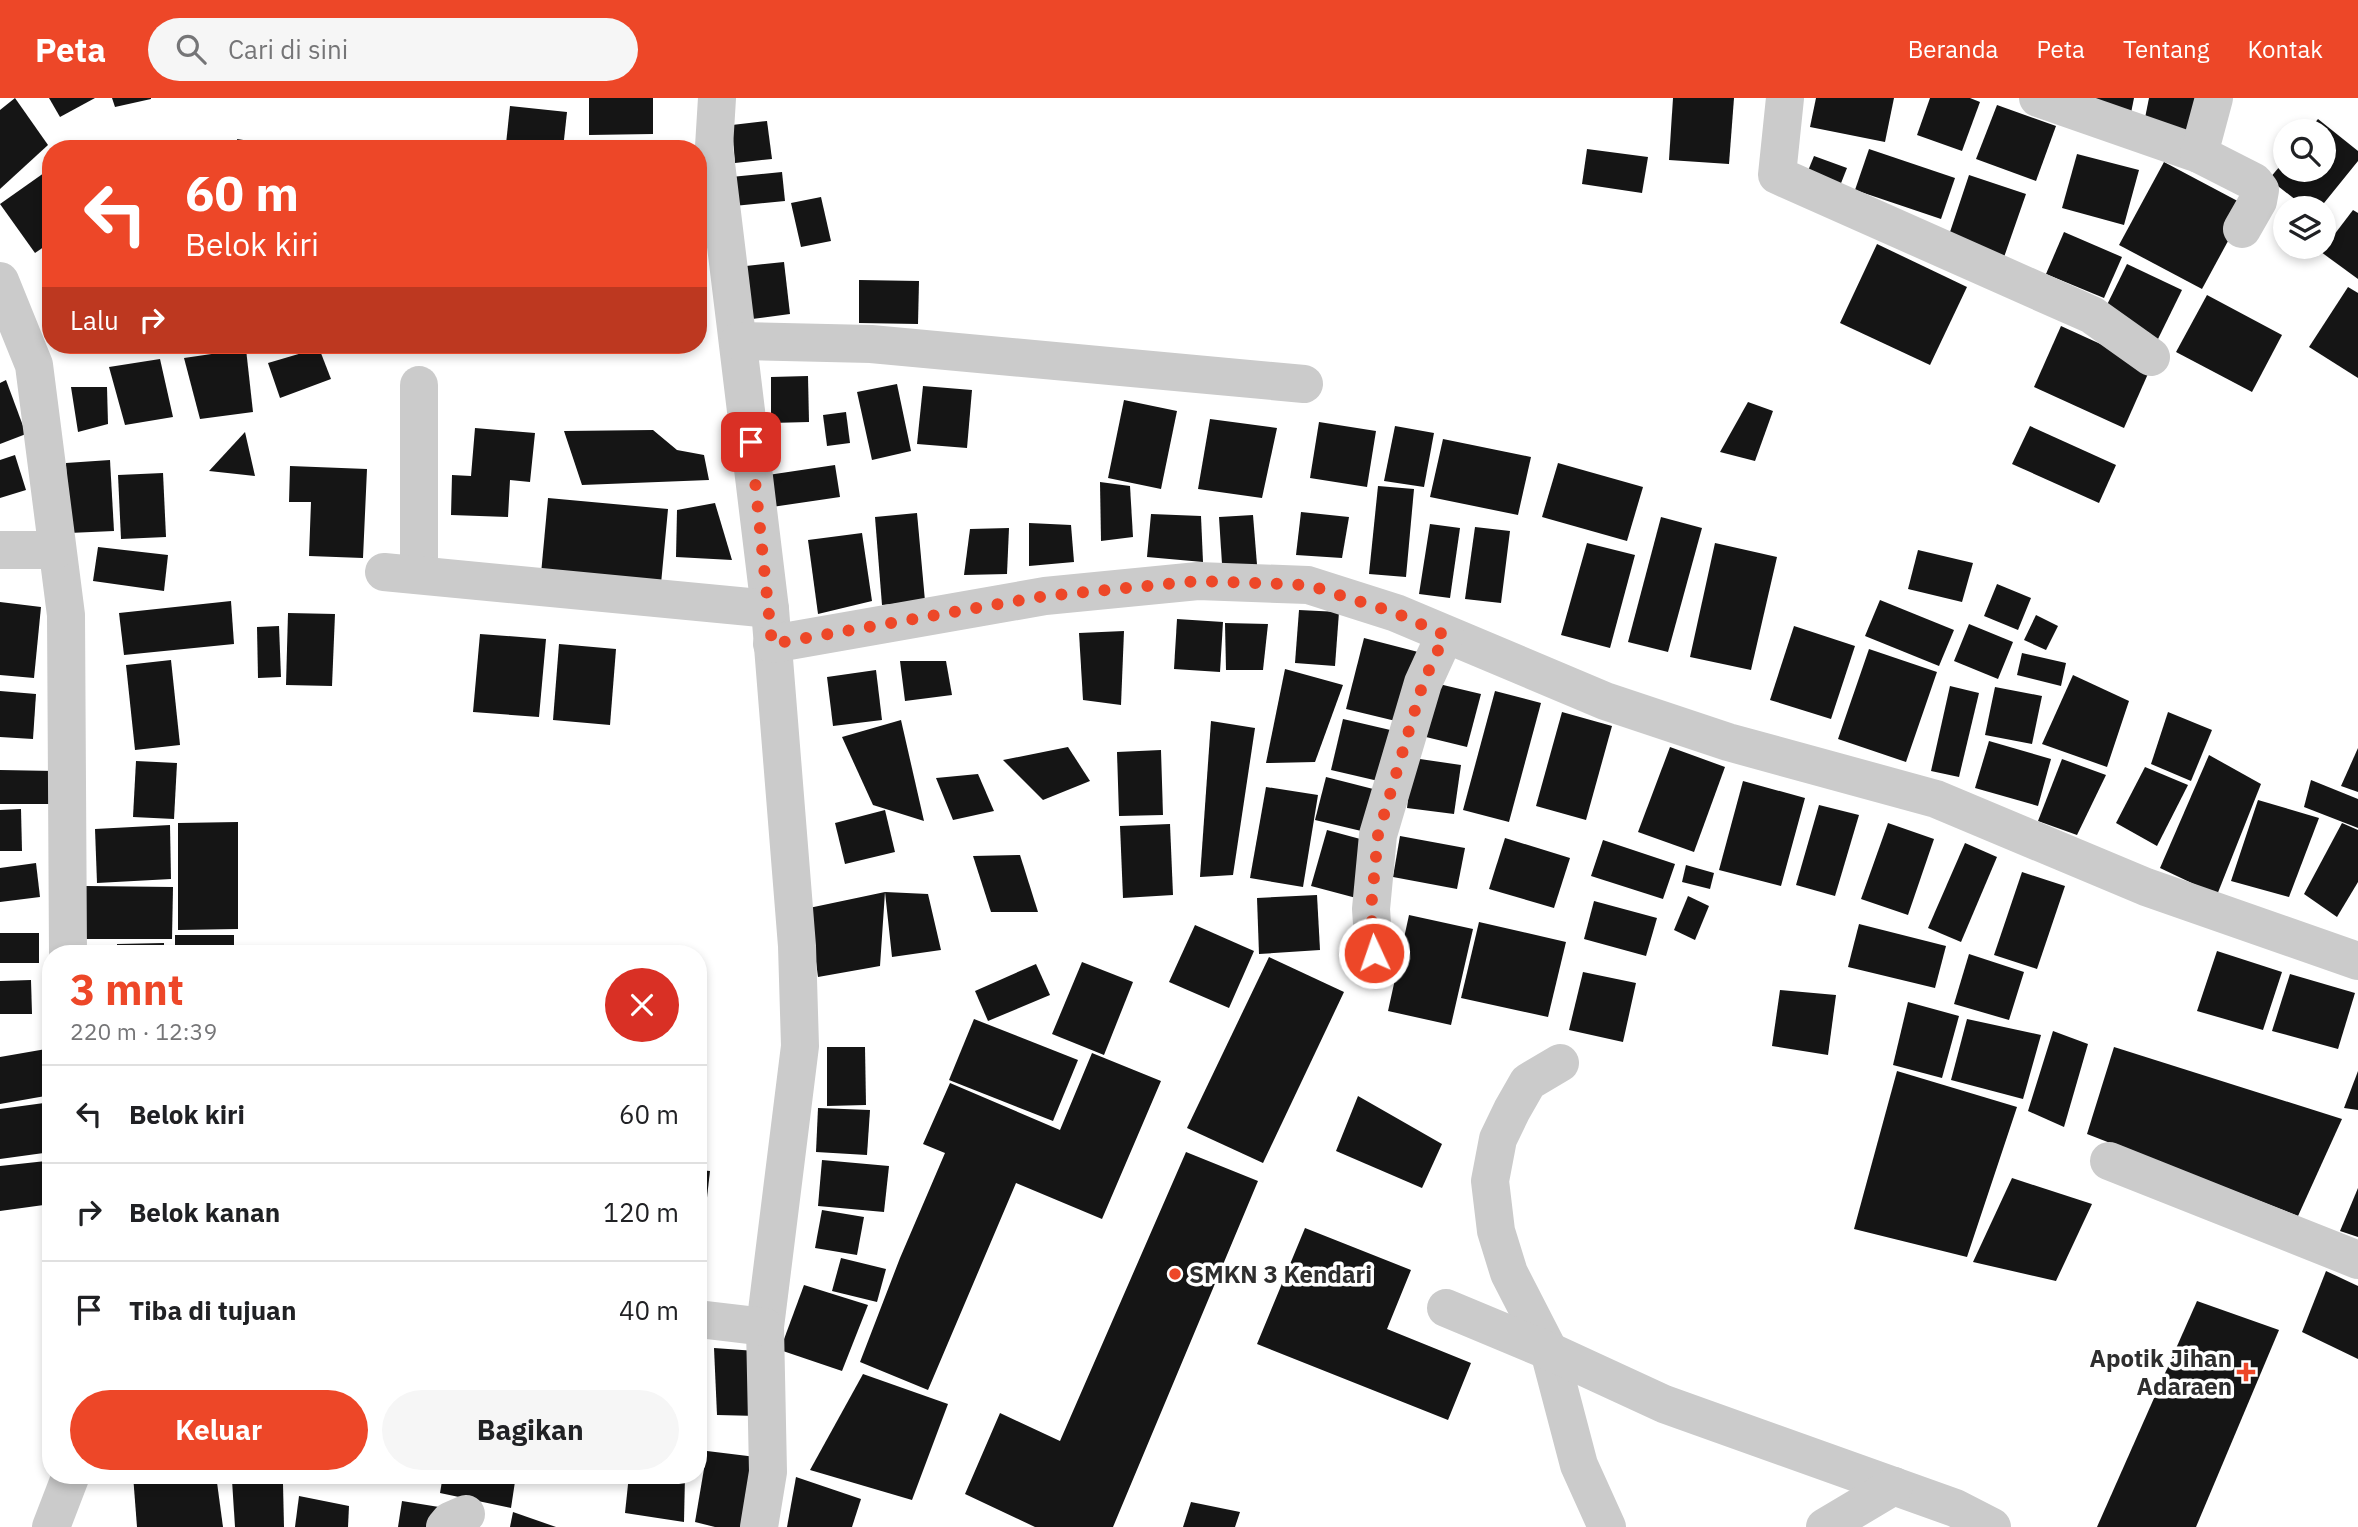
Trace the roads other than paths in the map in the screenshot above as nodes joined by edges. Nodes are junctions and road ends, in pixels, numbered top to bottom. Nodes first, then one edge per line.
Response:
1 (716, 98) edge
2 (1785, 98) edge
3 (2038, 98) edge
4 (2214, 98) edge
5 (2199, 154) junction
6 (2242, 229) dead end
7 (0, 281) edge
8 (739, 341) junction
9 (2151, 357) dead end
10 (1304, 384) dead end
11 (419, 385) dead end
12 (0, 550) edge
13 (56, 550) junction
14 (771, 627) junction
15 (1445, 635) junction
16 (68, 945) edge
17 (1374, 953) dead end
18 (2358, 961) edge
19 (1560, 1063) dead end
20 (2109, 1161) dead end
21 (2358, 1260) edge
22 (1446, 1308) dead end
23 (707, 1320) edge
24 (765, 1327) junction
25 (1549, 1351) junction
26 (69, 1484) edge
27 (1894, 1486) junction
28 (51, 1527) edge
29 (759, 1527) edge
30 (1607, 1527) edge
31 (1825, 1527) edge
32 (1992, 1527) edge

1 - 8 street
2 - 9 street
3 - 5 street
4 - 5 street
5 - 6 street
7 - 13 street
8 - 10 street
8 - 14 street
11 - 14 street
12 - 13 street
13 - 16 street
14 - 15 street
14 - 24 street
15 - 17 street
15 - 18 street
19 - 25 street
20 - 21 street
22 - 25 street
23 - 24 street
24 - 29 street
25 - 27 street
25 - 30 street
26 - 28 street
27 - 31 street
27 - 32 street

